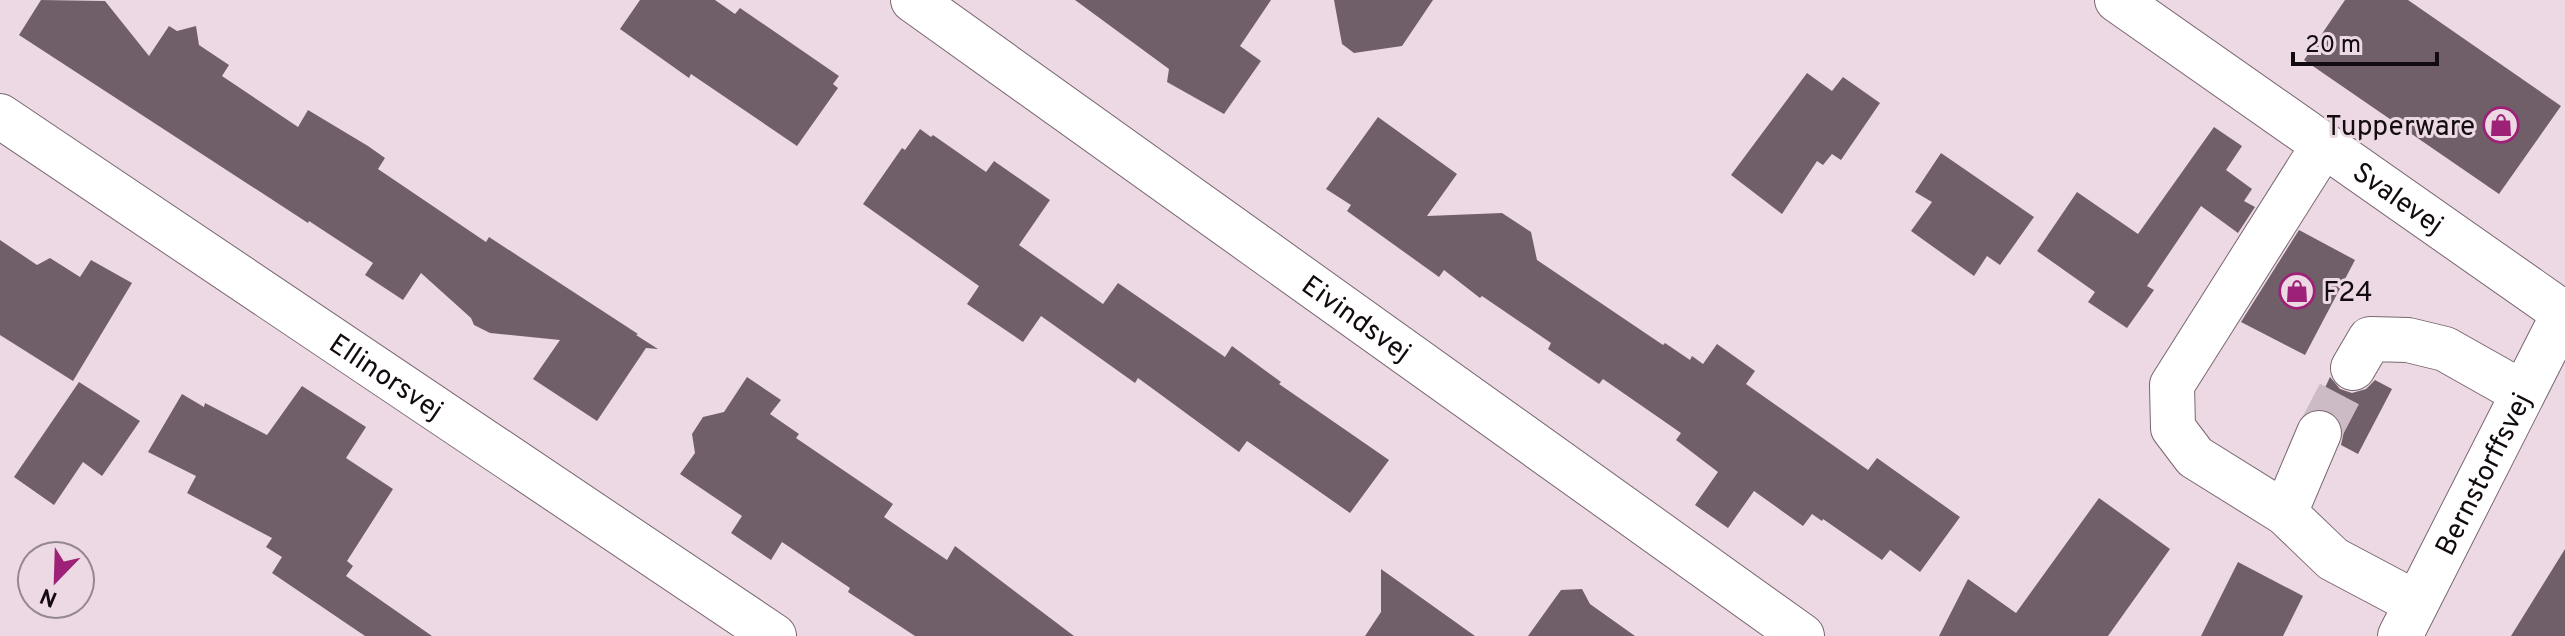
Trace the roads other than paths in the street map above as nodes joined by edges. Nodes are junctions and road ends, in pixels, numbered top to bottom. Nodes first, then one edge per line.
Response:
1 (913, 0) edge
2 (2117, 0) edge
3 (0, 116) edge
4 (2323, 146) junction
5 (2565, 313) edge
6 (2353, 368) tunnel mouth
7 (2523, 393) junction
8 (2319, 433) tunnel mouth
9 (2285, 513) junction
10 (2408, 620) edge
11 (774, 636) edge
12 (1802, 636) edge

1 - 12 street, Eivindsvej
2 - 4 street, Svalevej
3 - 11 street, Ellinorsvej
4 - 5 street, Svalevej
4 - 9 street
5 - 7 street, Bernstorffsvej
6 - 7 street
7 - 10 street, Bernstorffsvej
8 - 9 street
9 - 10 street

